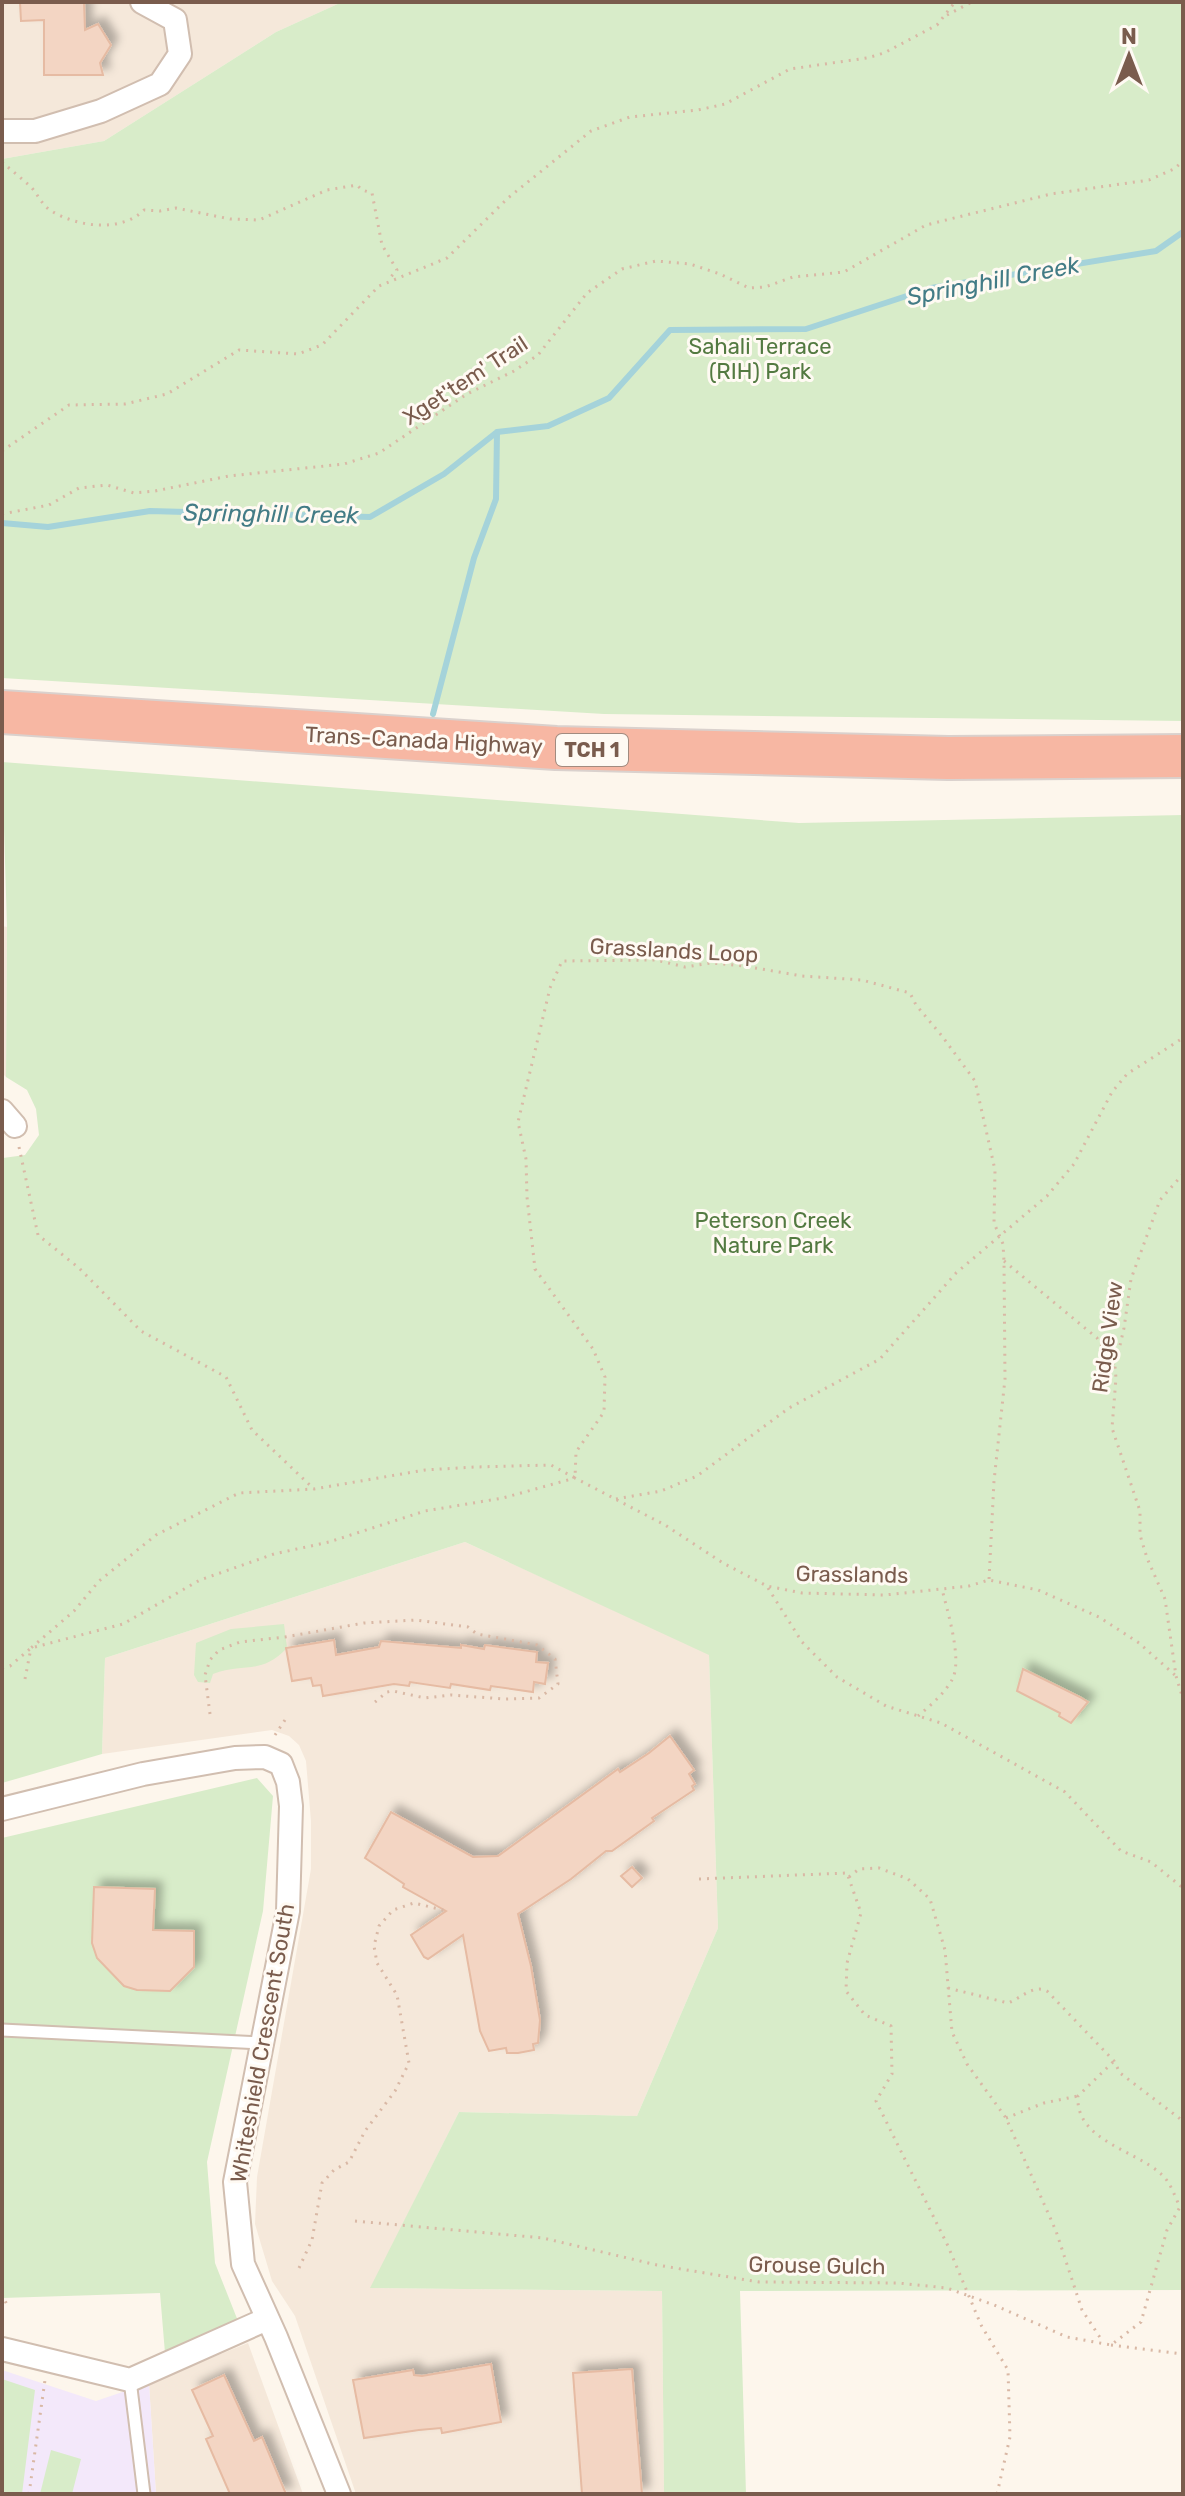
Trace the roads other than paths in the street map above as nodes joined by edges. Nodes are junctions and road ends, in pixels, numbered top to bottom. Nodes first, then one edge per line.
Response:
1 (142, 2) edge
2 (2, 131) edge
3 (2, 712) edge
4 (2, 739) edge
5 (1183, 756) edge
6 (1183, 784) edge
7 (2, 1809) edge
8 (2, 2030) edge
9 (262, 2043) junction
10 (267, 2319) junction
11 (2, 2349) edge
12 (130, 2380) junction
13 (144, 2494) edge
14 (339, 2494) edge

1 - 2 street
3 - 5 highway, Trans-Canada Highway / TCH 1
4 - 6 highway, Trans-Canada Highway / TCH 1
7 - 9 street, Whiteshield Crescent South
8 - 9 lane
9 - 10 street, Whiteshield Crescent South
10 - 12 street
10 - 14 street, Whiteshield Crescent South
11 - 12 street
12 - 13 lane

